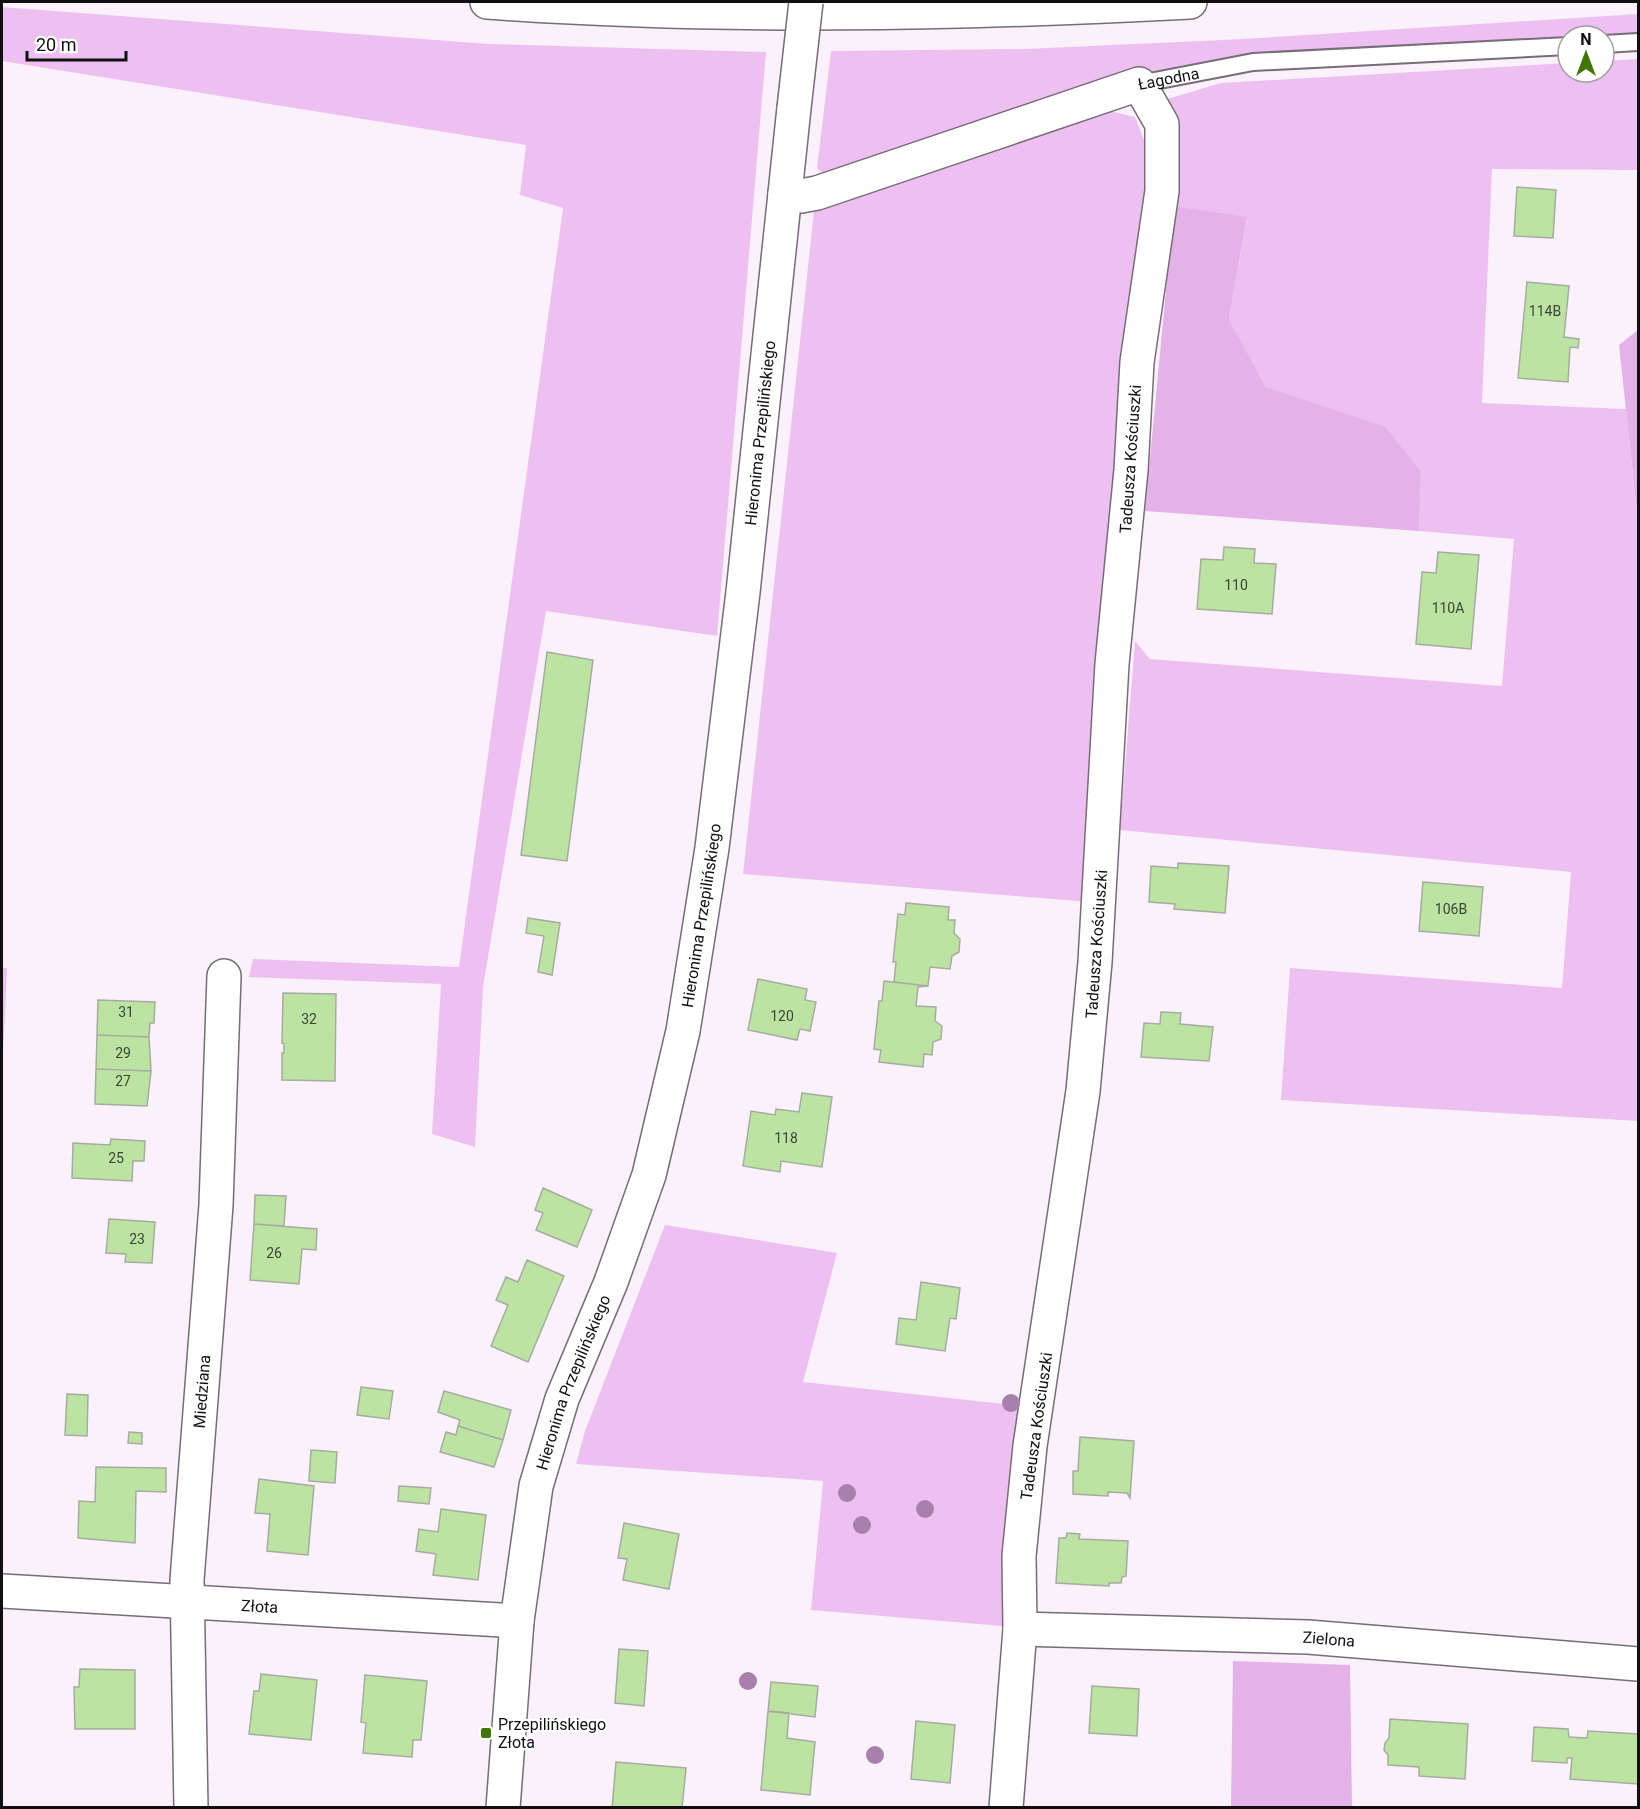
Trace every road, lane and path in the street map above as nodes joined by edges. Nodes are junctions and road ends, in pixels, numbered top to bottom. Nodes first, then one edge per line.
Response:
1 (487, 2) edge
2 (806, 2) edge
3 (1190, 2) edge
4 (1638, 42) edge
5 (1616, 43) edge
6 (1556, 47) edge
7 (1138, 84) junction
8 (785, 194) junction
9 (224, 976) dead end
10 (2, 1591) edge
11 (189, 1600) junction
12 (517, 1621) junction
13 (1020, 1629) junction
14 (1638, 1664) edge
15 (191, 1808) edge
16 (503, 1808) edge
17 (1006, 1808) edge

1 - 3 main road
2 - 8 main road, Hieronima Przepilińskiego, bridge
4 - 5 lane
6 - 7 lane, Łagodna
7 - 8 main road, Łagodna
7 - 13 main road, Tadeusza Kościuszki
8 - 12 main road, Hieronima Przepilińskiego
9 - 11 main road, Miedziana
10 - 11 main road, Złota
11 - 12 main road, Złota
11 - 15 main road, Miedziana
12 - 16 main road, Hieronima Przepilińskiego
13 - 14 main road, Zielona
13 - 17 main road, Tadeusza Kościuszki

